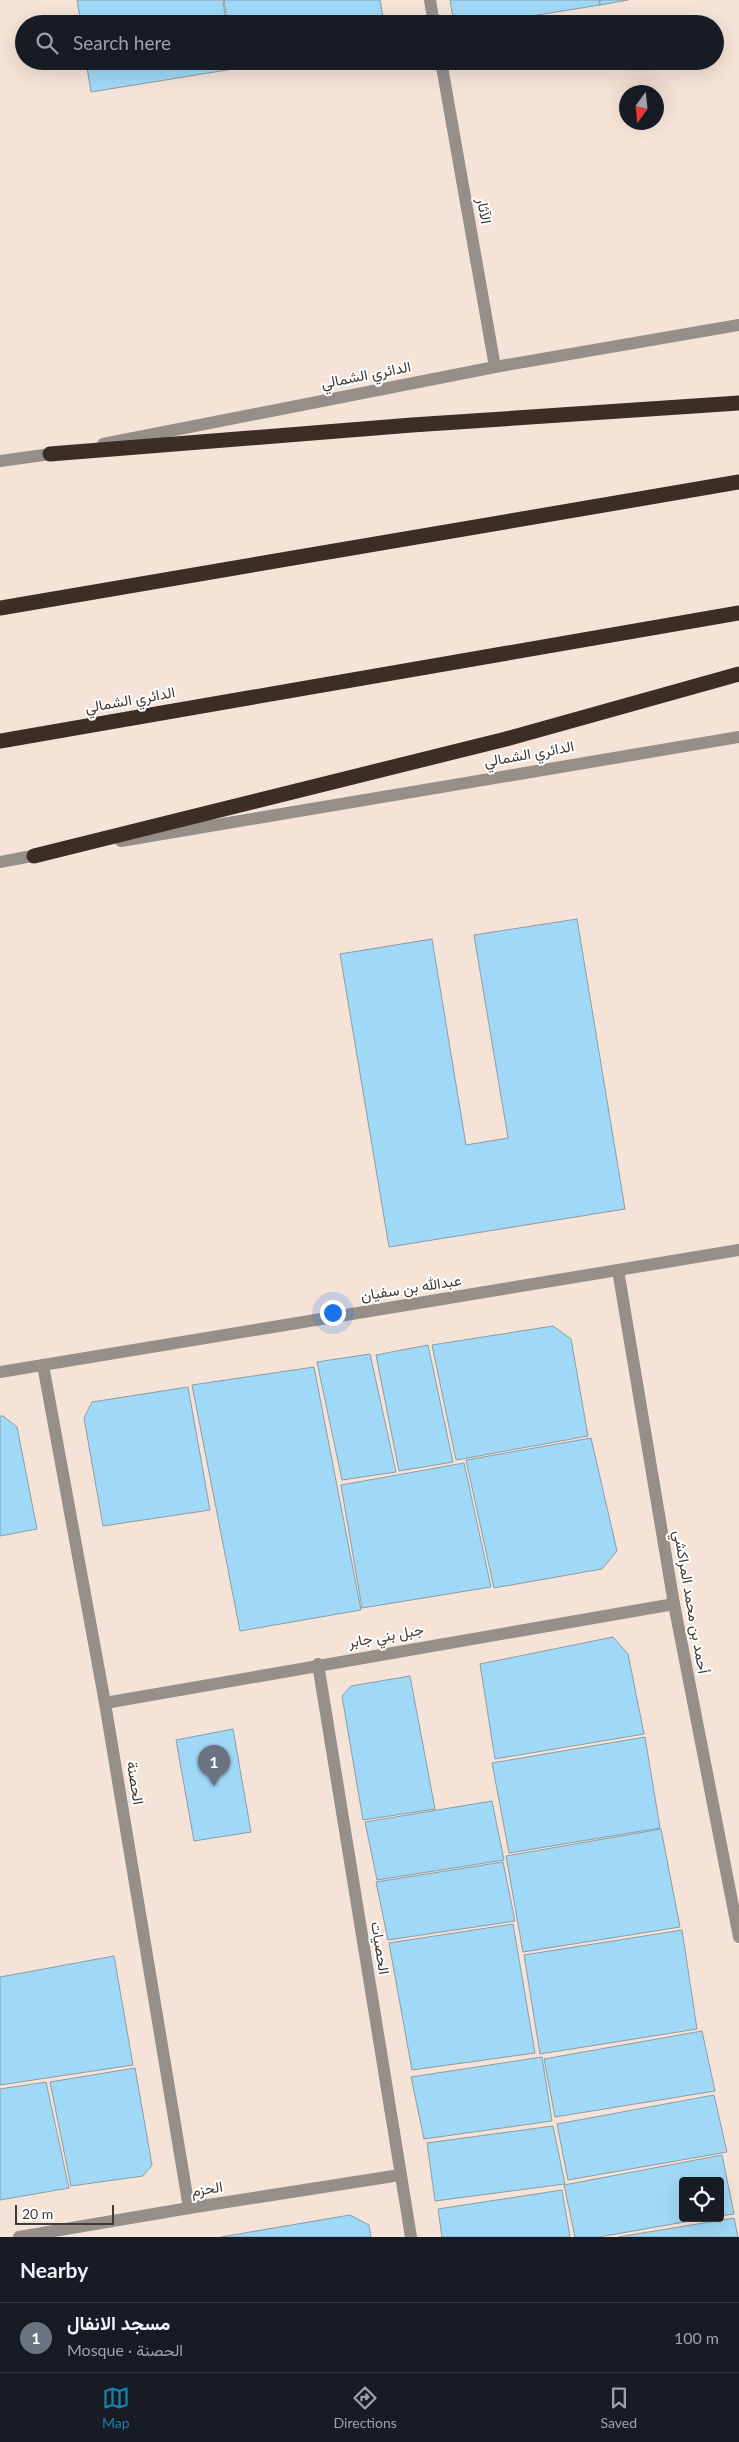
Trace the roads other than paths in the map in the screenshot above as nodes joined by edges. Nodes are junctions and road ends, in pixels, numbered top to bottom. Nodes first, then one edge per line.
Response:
1 (430, 0) edge
2 (432, 15) edge
3 (443, 70) edge
4 (739, 325) edge
5 (495, 367) junction
6 (739, 403) edge
7 (50, 454) junction
8 (0, 461) edge
9 (739, 482) edge
10 (0, 608) edge
11 (739, 613) edge
12 (739, 674) edge
13 (739, 737) edge
14 (0, 741) edge
15 (34, 856) junction
16 (0, 862) edge
17 (739, 1250) edge
18 (618, 1270) junction
19 (43, 1365) junction
20 (0, 1372) edge
21 (674, 1604) junction
22 (318, 1664) junction
23 (105, 1702) junction
24 (739, 1937) edge
25 (400, 2176) junction
26 (189, 2208) junction
27 (19, 2237) edge
28 (411, 2237) edge

1 - 2 street
3 - 5 street, الآثار
4 - 5 street, الدائري الشمالي
5 - 7 street, الدائري الشمالي
6 - 7 highway
7 - 8 street, الدائري الشمالي
9 - 10 highway
11 - 14 highway, الدائري الشمالي
12 - 15 highway
13 - 15 street, الدائري الشمالي
15 - 16 street, الدائري الشمالي
17 - 18 street, عبدالله بن سفيان
18 - 19 street, عبدالله بن سفيان
18 - 21 street, أحمد بن محمد المراكشي
19 - 20 street, عبدالله بن سفيان
19 - 23 street, الحصنة
21 - 22 street, جبل بني جابر
21 - 24 street, أحمد بن محمد المراكشي
22 - 23 street, جبل بني جابر
22 - 25 street, الحصيات
23 - 26 street, الحصنة
25 - 26 street, الحزم
25 - 28 street, الحصيات
26 - 27 street, الحزم

